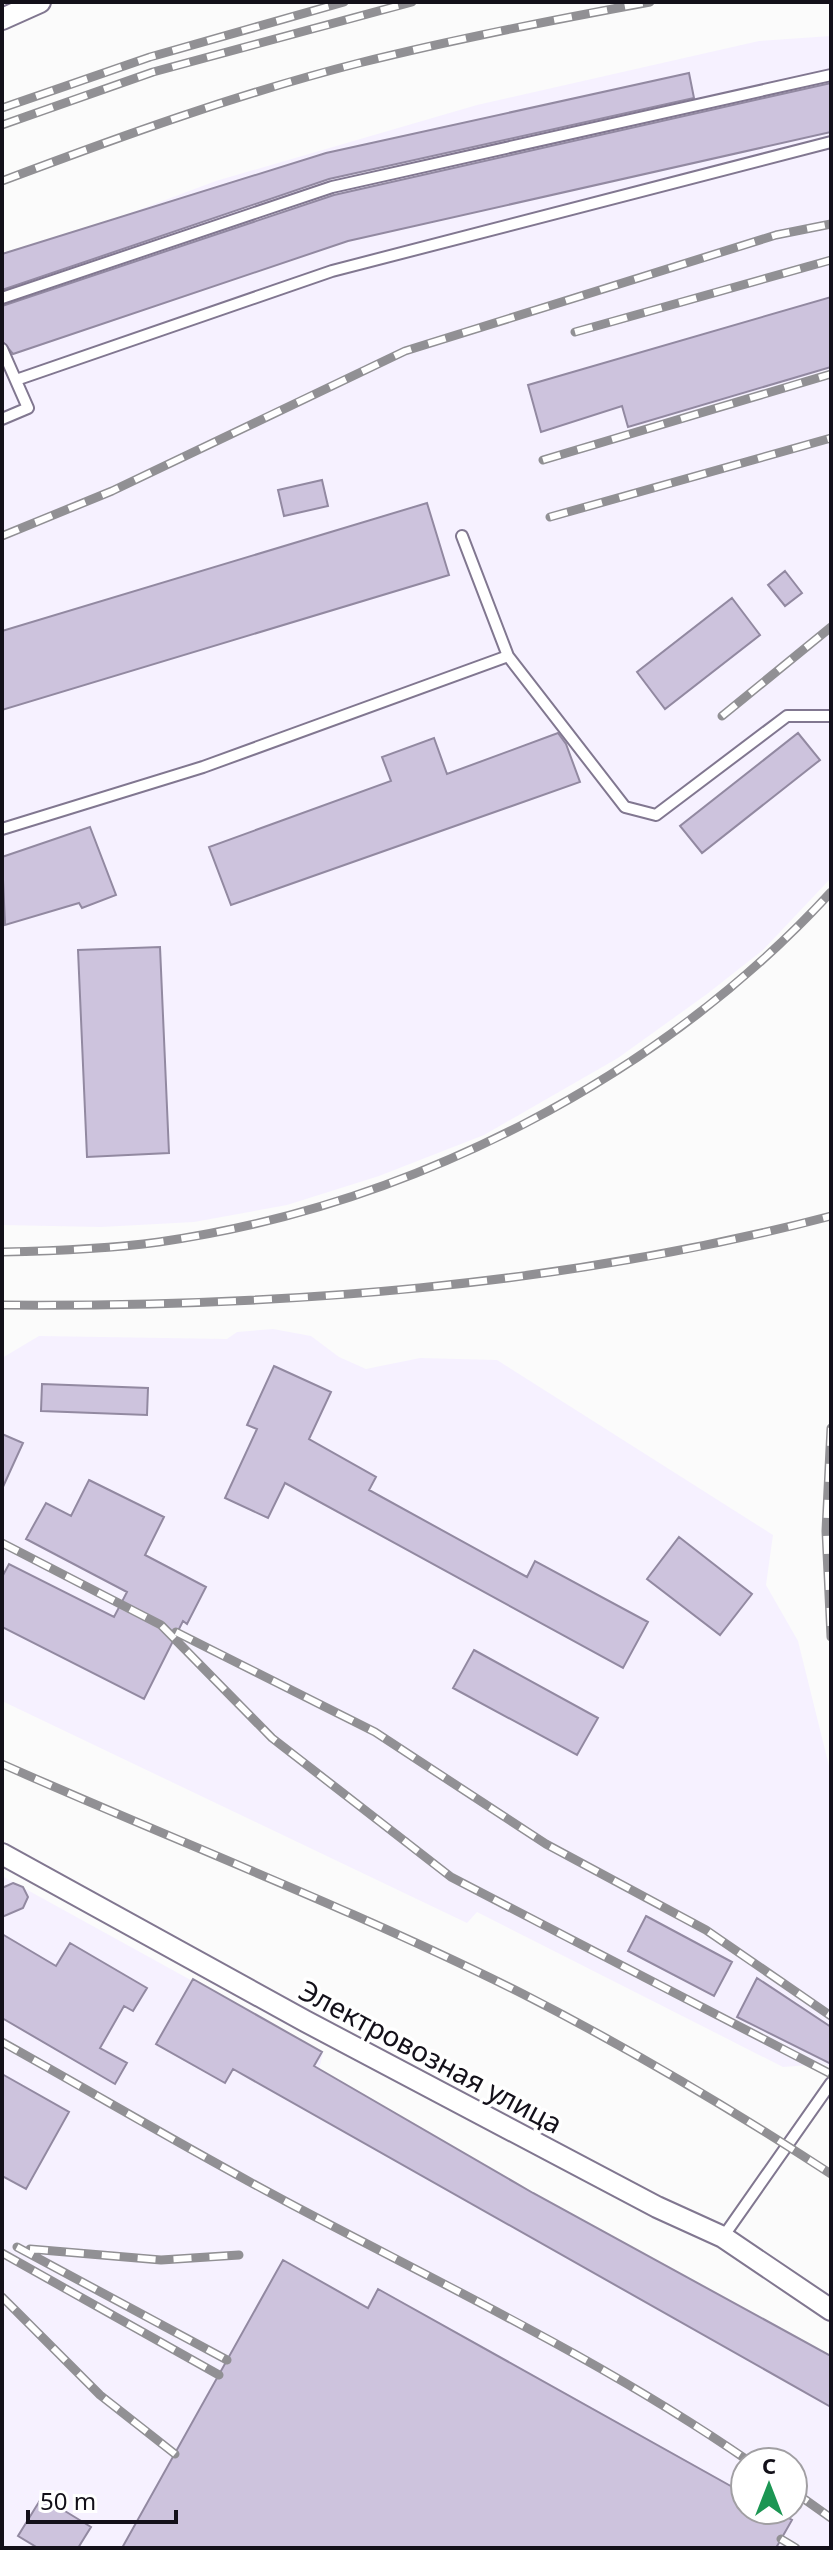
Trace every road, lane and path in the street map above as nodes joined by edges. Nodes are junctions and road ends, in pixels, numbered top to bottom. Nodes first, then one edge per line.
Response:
1 (40, 2) edge
2 (3, 18) edge
3 (831, 75) edge
4 (831, 142) edge
5 (2, 298) edge
6 (2, 349) edge
7 (16, 380) junction
8 (2, 419) edge
9 (462, 536) dead end
10 (508, 656) junction
11 (831, 716) edge
12 (2, 829) edge
13 (2, 1854) edge
14 (831, 2083) edge
15 (723, 2237) junction
16 (831, 2310) edge

1 - 2 street
3 - 5 lane
4 - 7 lane
6 - 7 lane
7 - 8 lane
9 - 10 lane
10 - 11 lane
10 - 12 lane
13 - 15 street, Электровозная улица
14 - 15 lane
15 - 16 street, Электровозная улица

